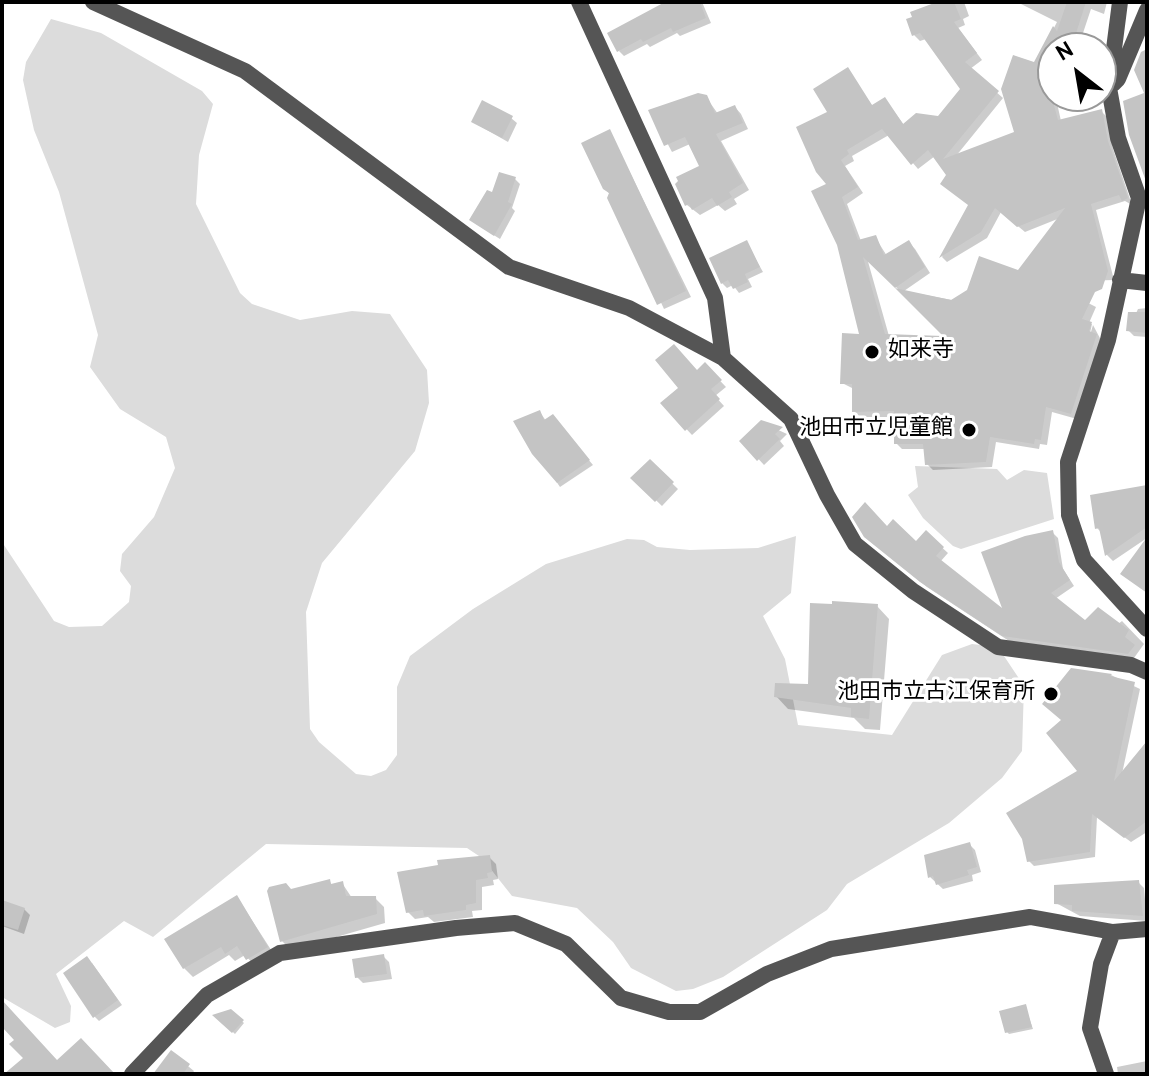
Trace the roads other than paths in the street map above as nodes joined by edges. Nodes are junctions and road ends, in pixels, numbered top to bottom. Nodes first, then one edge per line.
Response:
1 (93, 2) edge
2 (579, 2) edge
3 (1120, 2) edge
4 (1147, 10) edge
5 (1116, 32) edge
6 (1117, 80) edge
7 (1113, 112) edge
8 (1120, 280) junction
9 (1147, 283) edge
10 (723, 358) junction
11 (1147, 629) edge
12 (1147, 672) edge
13 (1147, 929) edge
14 (1113, 932) junction
15 (132, 1074) edge
16 (1106, 1074) edge

1 - 10 street
2 - 10 street
3 - 5 street
4 - 6 street
7 - 8 street
8 - 9 street
8 - 11 street
10 - 12 street
13 - 14 street
14 - 15 street
14 - 16 street

